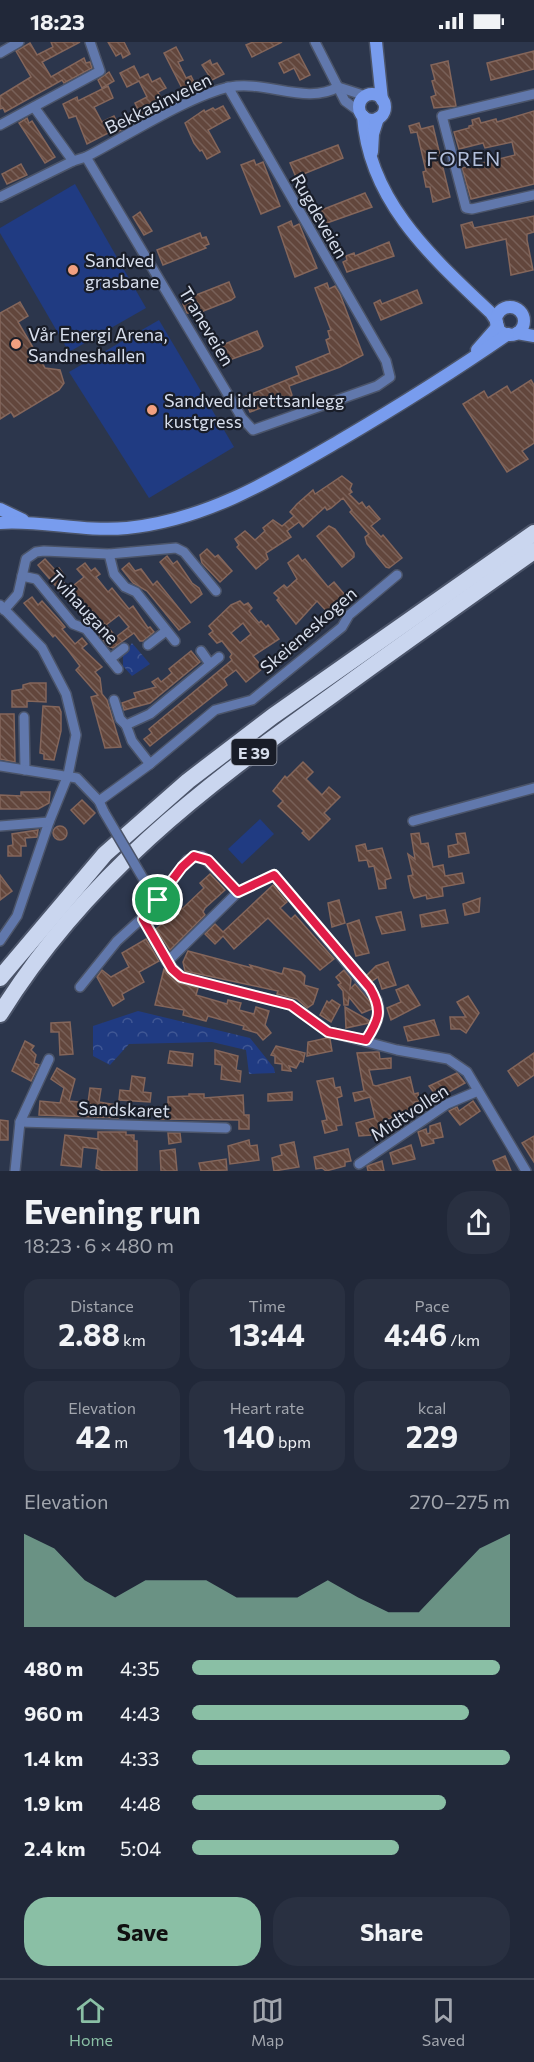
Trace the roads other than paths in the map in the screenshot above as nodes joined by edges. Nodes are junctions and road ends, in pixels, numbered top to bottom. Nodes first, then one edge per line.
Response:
1 (19, 42) edge
2 (90, 42) edge
3 (315, 42) edge
4 (376, 48) edge
5 (0, 53) edge
6 (228, 87) junction
7 (338, 87) junction
8 (534, 94) edge
9 (367, 95) junction
10 (382, 100) junction
11 (34, 107) junction
12 (361, 114) junction
13 (378, 118) junction
14 (0, 125) edge
15 (86, 157) junction
16 (372, 157) junction
17 (72, 161) junction
18 (534, 195) edge
19 (0, 197) edge
20 (457, 280) junction
21 (505, 308) junction
22 (529, 322) edge
23 (497, 324) junction
24 (512, 333) junction
25 (534, 336) edge
26 (386, 361) joint
27 (462, 366) junction
28 (0, 509) edge
29 (0, 523) edge
30 (29, 523) junction
31 (534, 533) edge
32 (534, 551) edge
33 (108, 554) junction
34 (397, 575) dead end
35 (22, 576) junction
36 (216, 591) dead end
37 (2, 608) edge
38 (166, 631) junction
39 (175, 641) dead end
40 (148, 645) dead end
41 (124, 648) dead end
42 (201, 651) dead end
43 (219, 657) dead end
44 (110, 659) junction
45 (210, 664) junction
46 (118, 669) dead end
47 (114, 700) dead end
48 (24, 717) dead end
49 (126, 725) junction
50 (150, 764) junction
51 (0, 766) edge
52 (25, 770) junction
53 (68, 775) junction
54 (534, 788) edge
55 (99, 801) junction
56 (413, 821) dead end
57 (49, 822) junction
58 (0, 826) edge
59 (238, 892) junction
60 (158, 900) junction
61 (143, 919) junction
62 (67, 922) junction
63 (0, 941) edge
64 (30, 944) junction
65 (167, 962) junction
66 (0, 978) edge
67 (80, 987) dead end
68 (0, 988) edge
69 (0, 1014) edge
70 (0, 1030) edge
71 (366, 1040) junction
72 (50, 1059) dead end
73 (478, 1091) junction
74 (20, 1122) junction
75 (226, 1128) dead end
76 (359, 1164) dead end
77 (15, 1171) edge
78 (526, 1171) edge

1 - 5 street
2 - 11 street
3 - 7 street
4 - 9 main road
4 - 10 main road
6 - 7 street, Bekkasinveien
6 - 15 street, Bekkasinveien
6 - 26 street, Rugdeveien
7 - 9 street
7 - 12 street
8 - 18 street
9 - 10 main road
9 - 12 main road
10 - 13 main road
11 - 14 street
11 - 17 street
12 - 13 main road
12 - 16 main road
13 - 16 main road
15 - 17 street, Bekkasinveien
15 - 26 street, Traneveien
16 - 20 main road
17 - 19 street, Bekkasinveien
20 - 21 main road
20 - 23 main road
21 - 22 main road
21 - 23 main road
22 - 24 main road
23 - 24 main road
23 - 27 main road
24 - 25 main road
24 - 27 main road
27 - 30 main road
28 - 30 main road
29 - 30 main road
31 - 64 highway, E 39
32 - 62 highway, E 39
33 - 35 street, Tvihaugane
33 - 36 street, Tvihaugane
33 - 38 street
34 - 50 street, Skeieneskogen
35 - 37 street, Tvihaugane
35 - 44 street, Tvihaugane
37 - 53 street
38 - 39 street
38 - 40 street
41 - 44 street
42 - 45 street
43 - 45 street
44 - 46 street, Tvihaugane
45 - 49 street
47 - 49 street
48 - 52 street
49 - 50 street
50 - 55 street, Skeieneskogen
51 - 52 street
52 - 53 street
53 - 55 street
53 - 57 street
54 - 56 street
55 - 60 street, bridge
57 - 58 street
57 - 63 street
59 - 60 street
59 - 65 street
59 - 71 street
60 - 61 street
61 - 65 street
61 - 67 street
62 - 69 highway, E 39
62 - 70 highway, E 39
64 - 66 highway, E 39
64 - 68 highway, E 39
65 - 71 street
71 - 73 street
72 - 74 street
73 - 76 street, Midtvollen
73 - 78 street
74 - 75 street, Sandskaret
74 - 77 street

